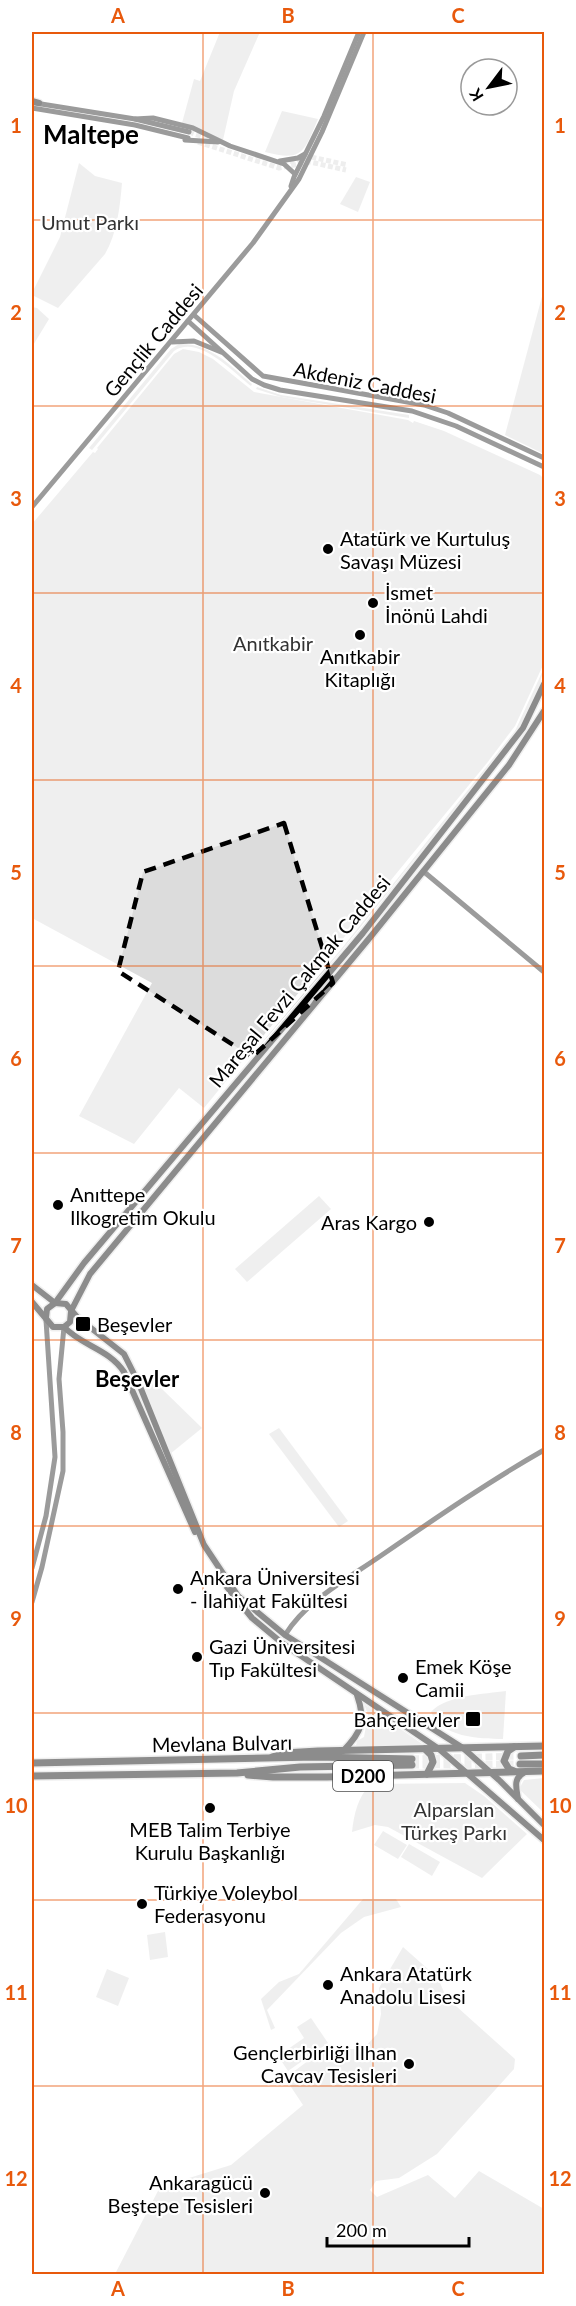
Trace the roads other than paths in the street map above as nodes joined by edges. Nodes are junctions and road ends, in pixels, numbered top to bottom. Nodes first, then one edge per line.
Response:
1 (359, 32) edge
2 (364, 32) edge
3 (34, 102) edge
4 (32, 108) edge
5 (135, 122) junction
6 (188, 135) tunnel mouth
7 (219, 142) junction
8 (307, 153) junction
9 (277, 162) junction
10 (296, 174) junction
11 (291, 188) junction
12 (194, 315) junction
13 (188, 321) junction
14 (171, 343) junction
15 (225, 354) junction
16 (492, 433) junction
17 (488, 440) junction
18 (544, 458) edge
19 (544, 467) edge
20 (32, 507) edge
21 (544, 684) edge
22 (544, 711) edge
23 (423, 871) junction
24 (544, 972) edge
25 (32, 1285) edge
26 (32, 1302) edge
27 (55, 1303) junction
28 (71, 1311) junction
29 (46, 1318) junction
30 (64, 1327) junction
31 (136, 1377) junction
32 (128, 1381) junction
33 (544, 1450) edge
34 (32, 1568) edge
35 (32, 1602) edge
36 (285, 1635) junction
37 (283, 1643) junction
38 (357, 1694) junction
39 (402, 1709) junction
40 (393, 1718) junction
41 (544, 1746) edge
42 (514, 1747) junction
43 (463, 1748) junction
44 (425, 1749) junction
45 (439, 1749) junction
46 (343, 1750) junction
47 (544, 1755) edge
48 (264, 1760) junction
49 (32, 1763) edge
50 (544, 1764) edge
51 (516, 1772) junction
52 (526, 1772) junction
53 (544, 1772) edge
54 (237, 1773) junction
55 (490, 1773) junction
56 (426, 1774) junction
57 (465, 1774) junction
58 (32, 1776) edge
59 (518, 1800) junction
60 (544, 1825) edge
61 (544, 1840) edge

1 - 8 main road, Gençlik Caddesi
2 - 11 main road, Gençlik Caddesi
3 - 5 main road
4 - 5 main road
5 - 6 main road
5 - 7 main road
5 - 7 main road
7 - 9 main road
8 - 9 main road
8 - 10 main road, Gençlik Caddesi
9 - 10 main road
10 - 11 main road, Gençlik Caddesi
11 - 12 main road, Gençlik Caddesi
12 - 13 main road, Gençlik Caddesi
12 - 16 main road, Akdeniz Caddesi
13 - 14 main road, Gençlik Caddesi
13 - 15 main road, Akdeniz Caddesi
14 - 15 main road
14 - 20 main road, Gençlik Caddesi
15 - 17 main road, Akdeniz Caddesi
16 - 17 main road
16 - 18 main road, Akdeniz Caddesi
17 - 19 main road, Akdeniz Caddesi
21 - 27 main road, Mareşal Fevzi Çakmak Caddesi
22 - 23 main road, Mareşal Fevzi Çakmak Caddesi
23 - 24 main road
23 - 28 main road, Mareşal Fevzi Çakmak Caddesi
25 - 27 main road
26 - 29 main road
27 - 28 main road
27 - 29 main road
28 - 30 main road
28 - 31 main road
29 - 30 main road
29 - 34 main road
30 - 32 main road
30 - 35 main road
31 - 32 main road
31 - 36 main road
32 - 37 main road
33 - 36 main road
36 - 37 main road
36 - 39 main road
37 - 38 main road
38 - 40 main road
38 - 46 main road
39 - 40 main road
39 - 43 main road
40 - 45 main road
41 - 42 highway
42 - 43 highway
42 - 51 highway
43 - 45 highway
43 - 55 main road
44 - 45 highway
44 - 46 highway
44 - 56 highway
45 - 57 main road
46 - 48 highway
47 - 50 highway
48 - 49 highway, Mevlana Bulvarı / D200
48 - 54 highway, Mevlana Bulvarı / D200
51 - 52 highway, D200
51 - 55 highway, D200
52 - 53 highway, D200
52 - 59 main road
54 - 56 highway, D200
54 - 58 highway, Mevlana Bulvarı / D200
55 - 57 highway, D200
55 - 59 main road
56 - 57 highway, D200
57 - 61 main road
59 - 60 main road

